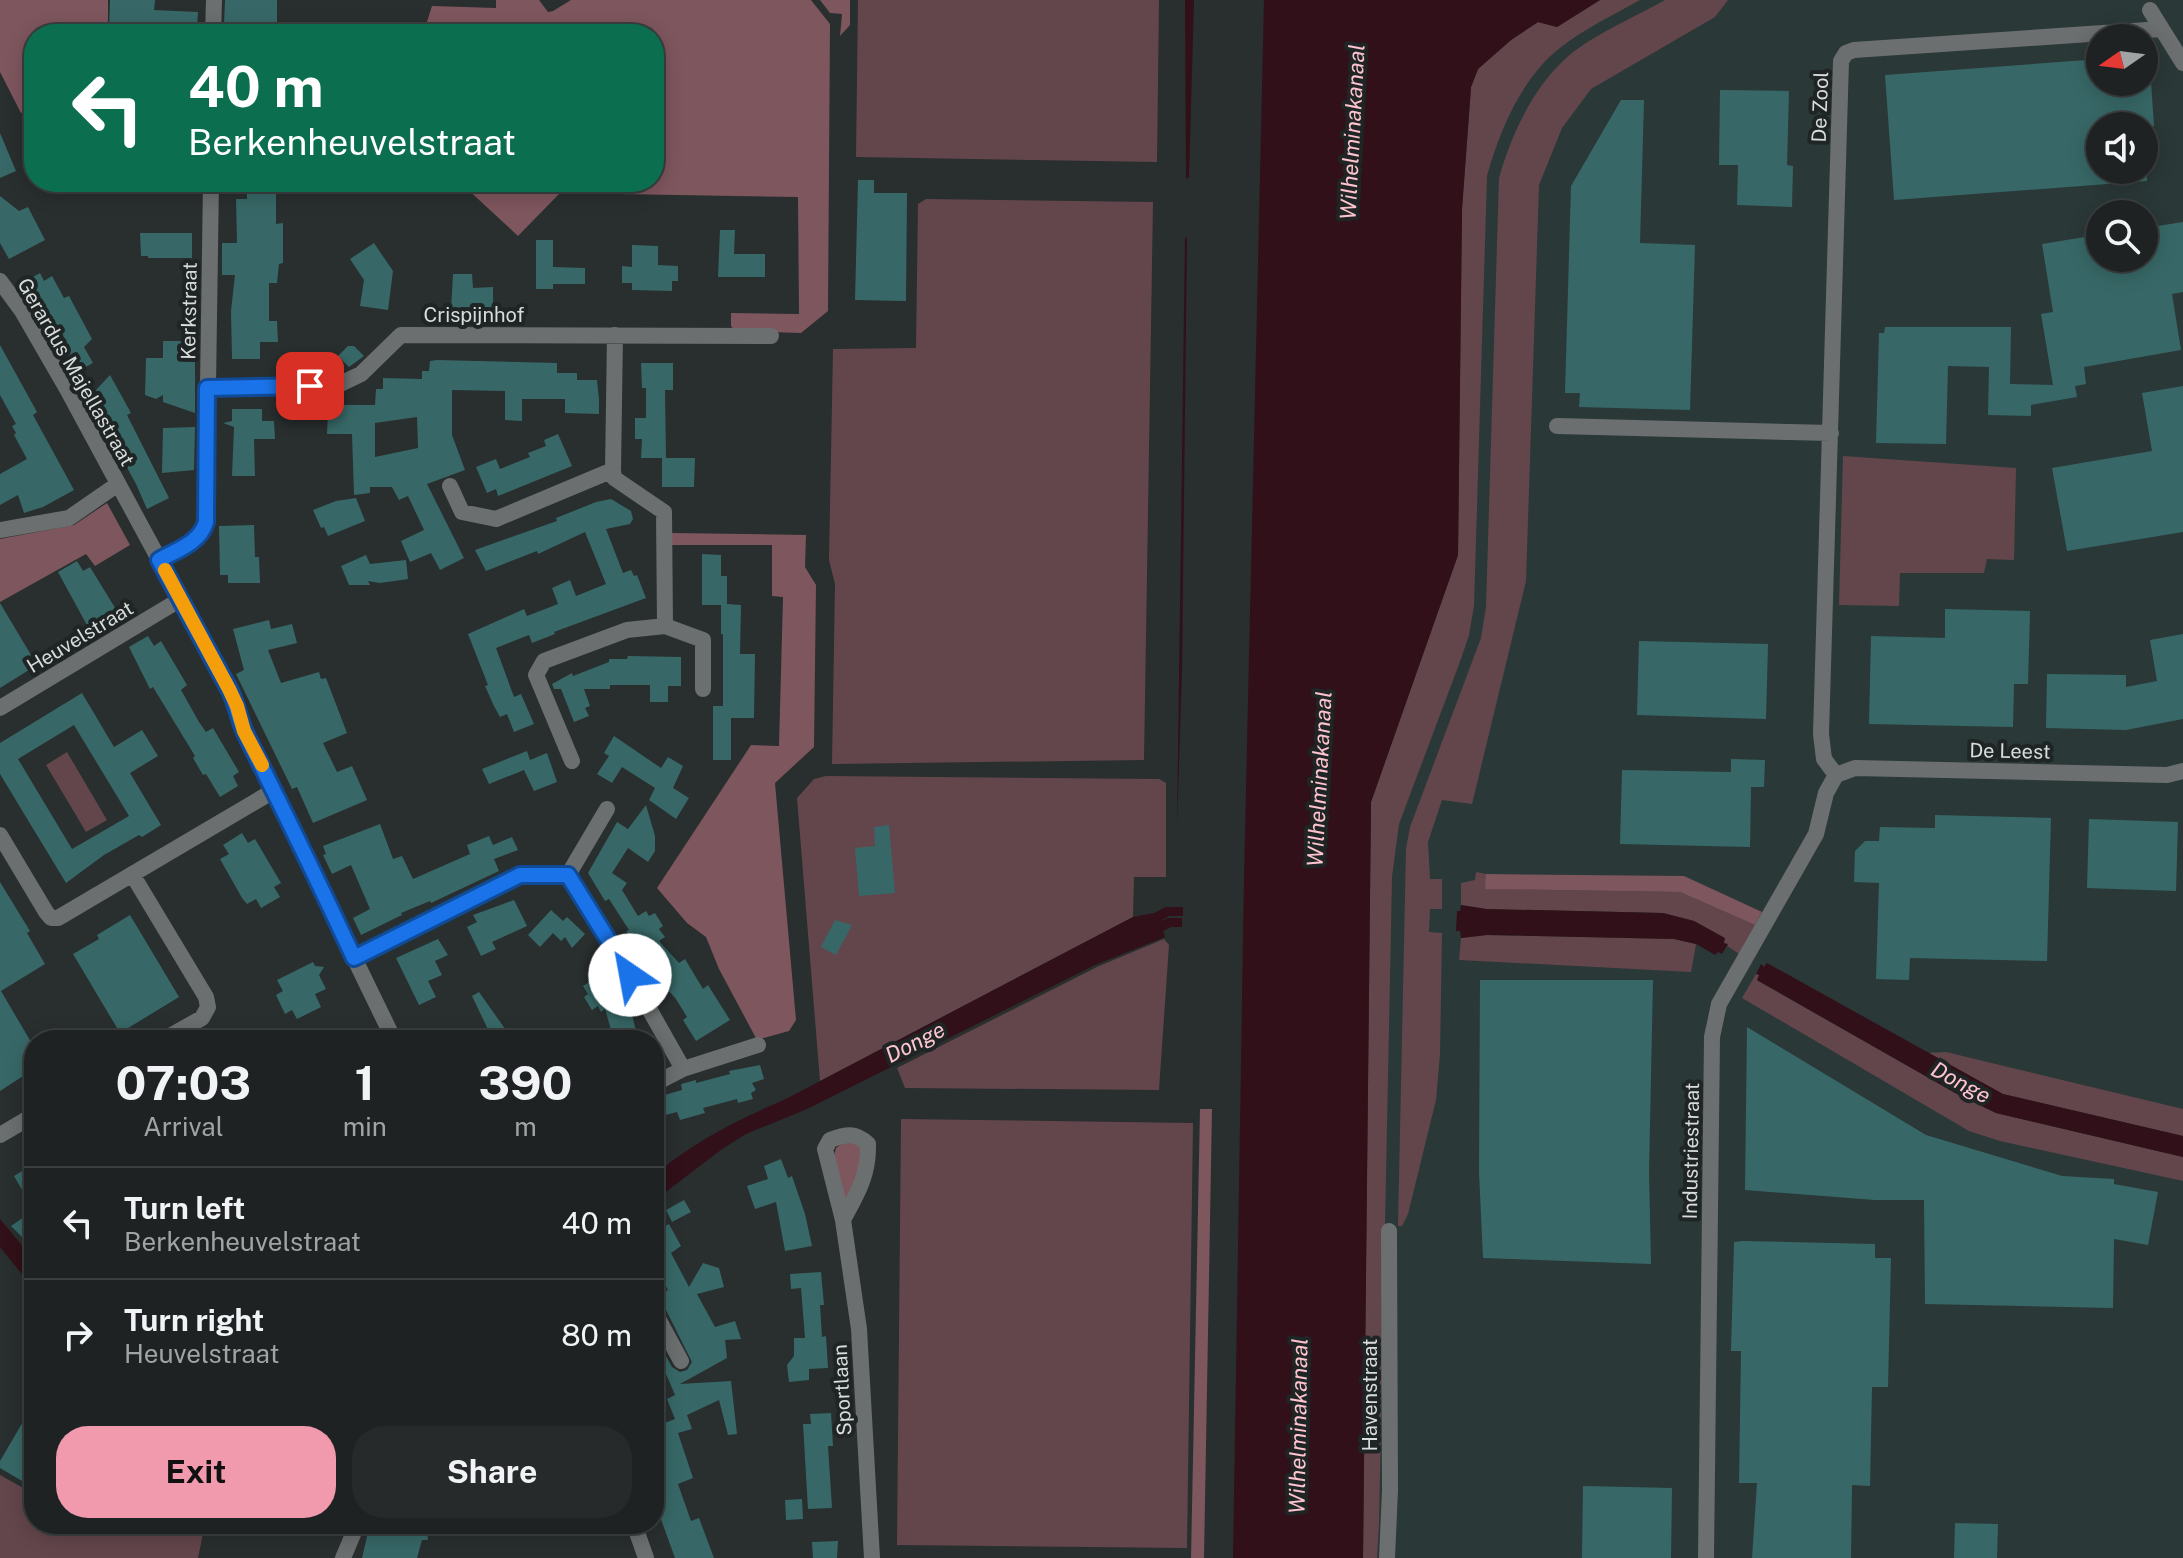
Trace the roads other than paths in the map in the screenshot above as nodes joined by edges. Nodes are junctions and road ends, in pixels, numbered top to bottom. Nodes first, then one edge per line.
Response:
1 (214, 0) edge
2 (2150, 10) dead end
3 (213, 24) edge
4 (2162, 29) junction
5 (2183, 63) edge
6 (211, 192) edge
7 (0, 281) edge
8 (615, 335) junction
9 (771, 336) dead end
10 (207, 388) junction
11 (1557, 426) dead end
12 (1831, 433) junction
13 (613, 470) junction
14 (118, 484) junction
15 (450, 486) dead end
16 (0, 530) edge
17 (159, 560) junction
18 (181, 599) junction
19 (665, 626) junction
20 (703, 689) dead end
21 (0, 708) edge
22 (572, 761) dead end
23 (2183, 771) edge
24 (1836, 775) junction
25 (275, 790) junction
26 (607, 809) dead end
27 (0, 835) edge
28 (132, 874) junction
29 (568, 875) junction
30 (354, 958) junction
31 (181, 1030) edge
32 (389, 1030) edge
33 (661, 1030) edge
34 (664, 1035) edge
35 (758, 1045) dead end
36 (683, 1069) junction
37 (664, 1079) edge
38 (24, 1121) edge
39 (0, 1135) edge
40 (843, 1220) junction
41 (1389, 1231) dead end
42 (664, 1330) edge
43 (681, 1361) dead end
44 (353, 1534) edge
45 (638, 1534) edge
46 (343, 1558) edge
47 (646, 1558) edge
48 (872, 1558) edge
49 (1387, 1558) edge
50 (1706, 1558) edge

1 - 3 street
2 - 4 street
4 - 5 street
4 - 12 street, De Zool
6 - 10 street, Kerkstraat
7 - 14 street, Gerardus Majellastraat
8 - 9 street, Crispijnhof
8 - 10 street, Crispijnhof
8 - 13 street
10 - 17 street, Kerkstraat
11 - 12 street
12 - 24 street, De Zool
13 - 15 street
13 - 19 street
14 - 16 street
14 - 17 street
17 - 18 street
18 - 21 street, Heuvelstraat
18 - 25 street
19 - 20 street
19 - 22 street
23 - 24 street, De Leest
24 - 50 street, Industriestraat
25 - 28 street
25 - 30 street
26 - 29 street
27 - 28 street
28 - 31 street
29 - 30 street
29 - 33 street
30 - 32 street
34 - 36 street
35 - 36 street
36 - 37 street
38 - 39 street
40 - 40 street, Sportlaan
40 - 48 street, Sportlaan
41 - 49 street, Havenstraat
42 - 43 street
44 - 46 street
45 - 47 street

